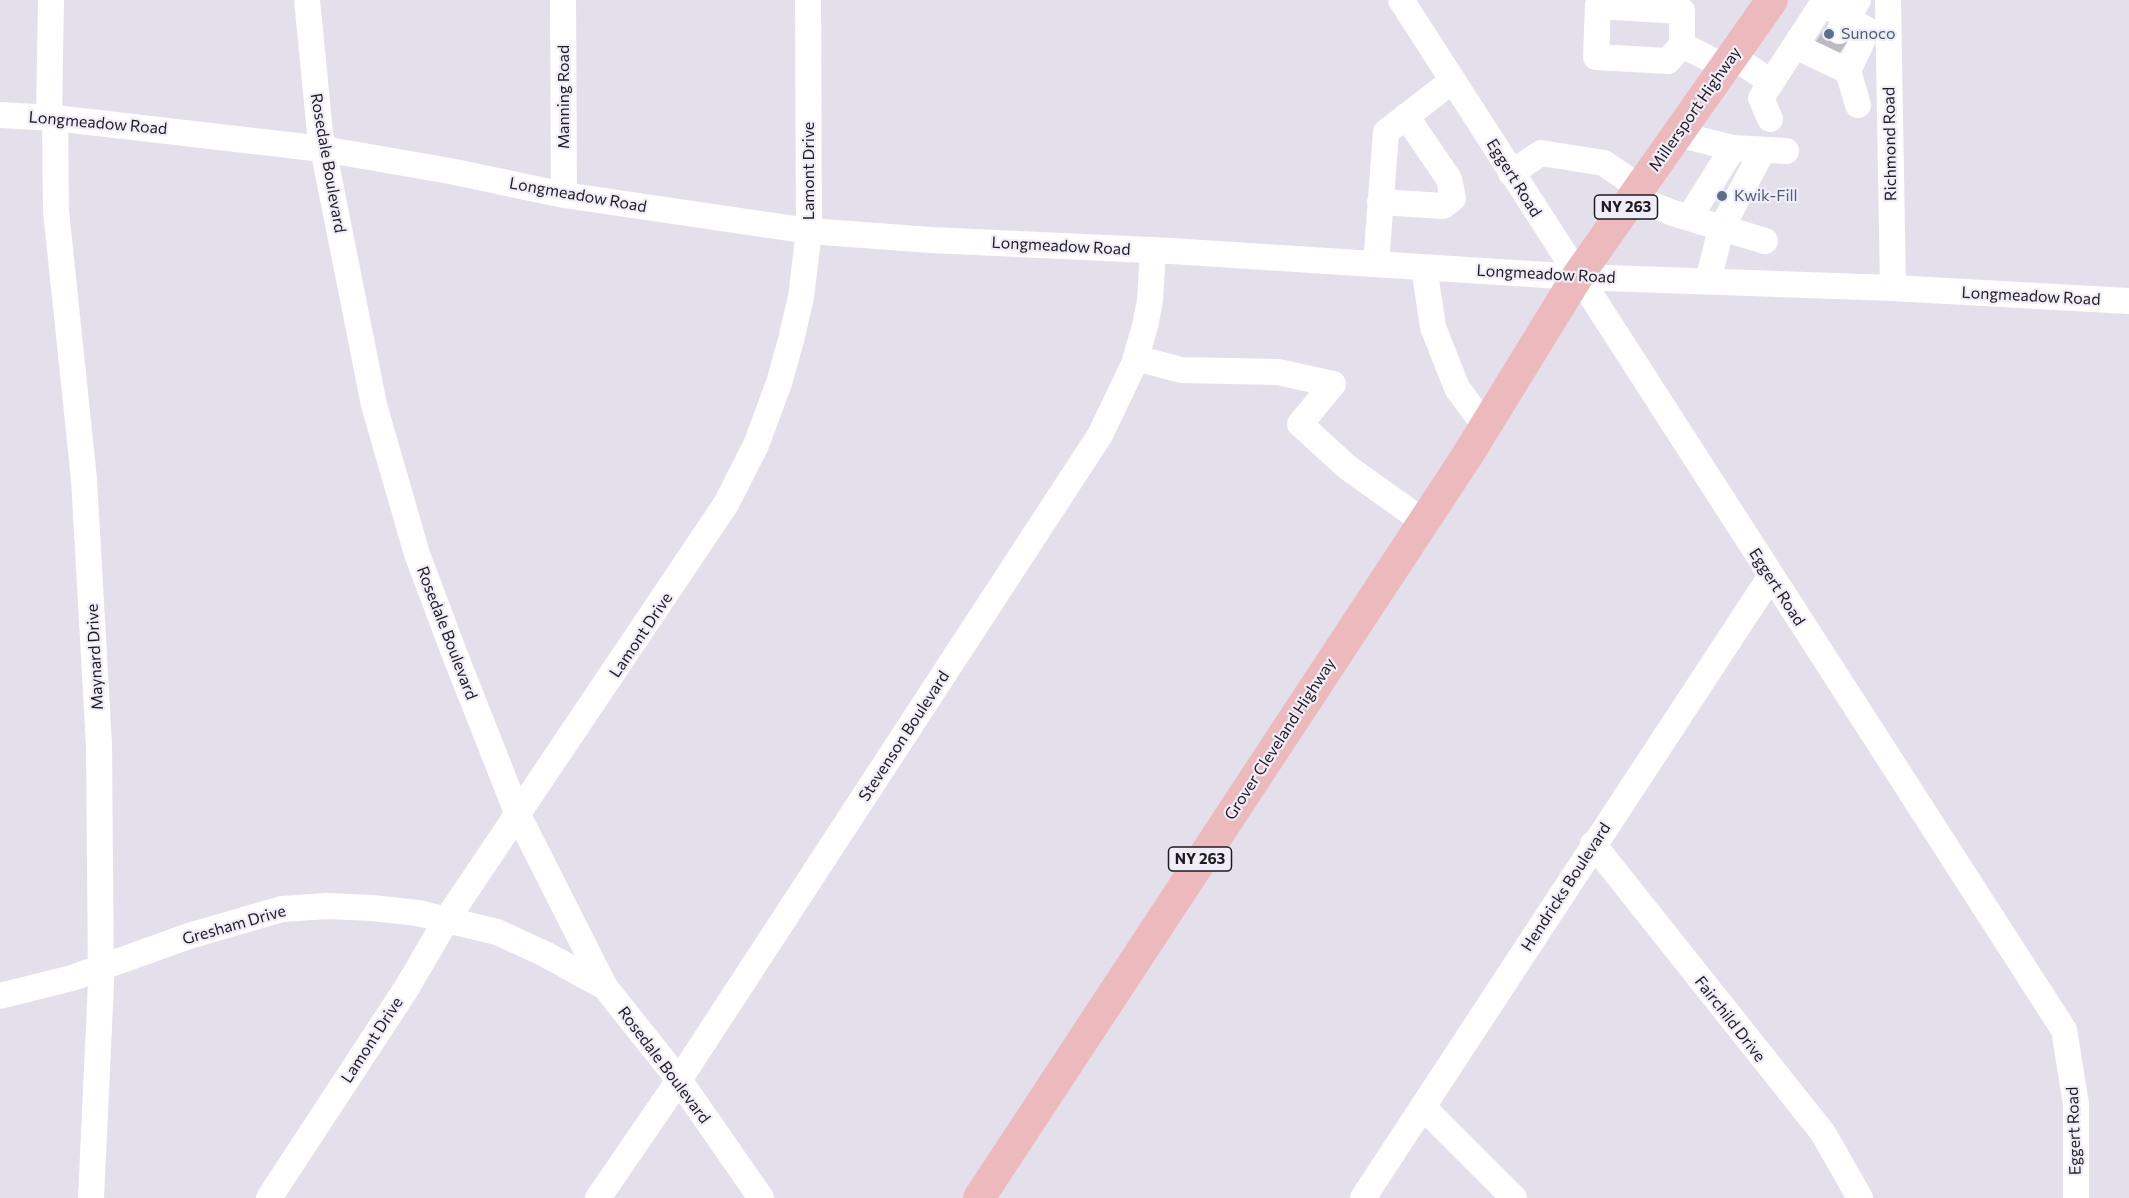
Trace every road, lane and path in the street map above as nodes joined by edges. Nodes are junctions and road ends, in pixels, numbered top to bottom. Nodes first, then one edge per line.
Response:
1 (51, 0) edge
2 (307, 0) edge
3 (564, 0) edge
4 (808, 0) edge
5 (1401, 0) edge
6 (1772, 0) edge
7 (1888, 0) edge
8 (1838, 32) edge
9 (1682, 45) dead end
10 (1795, 46) junction
11 (1729, 62) junction
12 (1848, 70) junction
13 (1452, 81) junction
14 (1771, 82) junction
15 (1858, 105) dead end
16 (0, 115) edge
17 (1406, 116) junction
18 (52, 117) junction
19 (1770, 119) dead end
20 (1677, 134) junction
21 (1733, 148) junction
22 (323, 149) junction
23 (1511, 173) junction
24 (1636, 193) junction
25 (564, 195) junction
26 (1380, 202) junction
27 (1689, 218) junction
28 (1721, 229) junction
29 (809, 231) junction
30 (1765, 241) dead end
31 (1153, 250) junction
32 (1376, 264) junction
33 (1424, 267) junction
34 (1577, 277) junction
35 (1708, 281) junction
36 (1893, 288) junction
37 (2129, 301) edge
38 (1136, 358) junction
39 (1485, 426) junction
40 (1424, 522) junction
41 (1771, 576) junction
42 (518, 815) junction
43 (1593, 844) junction
44 (447, 920) junction
45 (99, 969) junction
46 (605, 987) junction
47 (0, 996) edge
48 (679, 1080) junction
49 (1423, 1107) junction
50 (91, 1198) edge
51 (270, 1198) edge
52 (598, 1198) edge
53 (761, 1198) edge
54 (979, 1198) edge
55 (1363, 1198) edge
56 (1514, 1198) edge
57 (1860, 1198) edge
58 (2076, 1198) edge

1 - 18 street, Maynard Drive
2 - 22 street, Rosedale Boulevard
3 - 25 street, Manning Road
4 - 29 street, Lamont Drive
5 - 13 street, Eggert Road
6 - 11 main road, Millersport Highway / NY 263
7 - 36 street, Richmond Road
8 - 10 street
8 - 10 street
8 - 12 street
8 - 12 street
9 - 11 street
10 - 14 street
11 - 14 street
11 - 20 main road, Millersport Highway / NY 263
12 - 15 street
13 - 17 street
13 - 23 street, Eggert Road
14 - 19 street
16 - 18 street, Longmeadow Road
17 - 26 street
17 - 26 street
18 - 22 street, Longmeadow Road
18 - 45 street, Maynard Drive
20 - 21 street
20 - 24 main road, Millersport Highway / NY 263
21 - 27 street
21 - 28 street
22 - 25 street, Longmeadow Road
22 - 42 street, Rosedale Boulevard
23 - 24 street
23 - 34 street, Eggert Road
24 - 27 street
24 - 34 main road, Millersport Highway / NY 263
25 - 29 street, Longmeadow Road
26 - 32 street
27 - 28 street
28 - 30 street
28 - 35 street
29 - 31 street, Longmeadow Road
29 - 42 street, Lamont Drive
31 - 32 street, Longmeadow Road
31 - 38 street, Stevenson Boulevard
32 - 33 street, Longmeadow Road
33 - 34 street, Longmeadow Road
33 - 39 street
34 - 35 street, Longmeadow Road
34 - 39 main road, Grover Cleveland Highway / NY 263
34 - 41 street, Eggert Road
35 - 36 street, Longmeadow Road
36 - 37 street, Longmeadow Road
38 - 40 street
38 - 48 street, Stevenson Boulevard
39 - 40 main road, Grover Cleveland Highway / NY 263
40 - 54 main road, Grover Cleveland Highway / NY 263
41 - 43 street, Hendricks Boulevard
41 - 58 street, Eggert Road
42 - 44 street, Lamont Drive
42 - 46 street, Rosedale Boulevard
43 - 49 street, Hendricks Boulevard
43 - 57 street, Fairchild Drive
44 - 45 street, Gresham Drive
44 - 46 street, Gresham Drive
44 - 51 street, Lamont Drive
45 - 47 street, Gresham Drive
45 - 50 street, Maynard Drive
46 - 48 street, Rosedale Boulevard
48 - 52 street, Stevenson Boulevard
48 - 53 street, Rosedale Boulevard
49 - 55 street, Hendricks Boulevard
49 - 56 street

